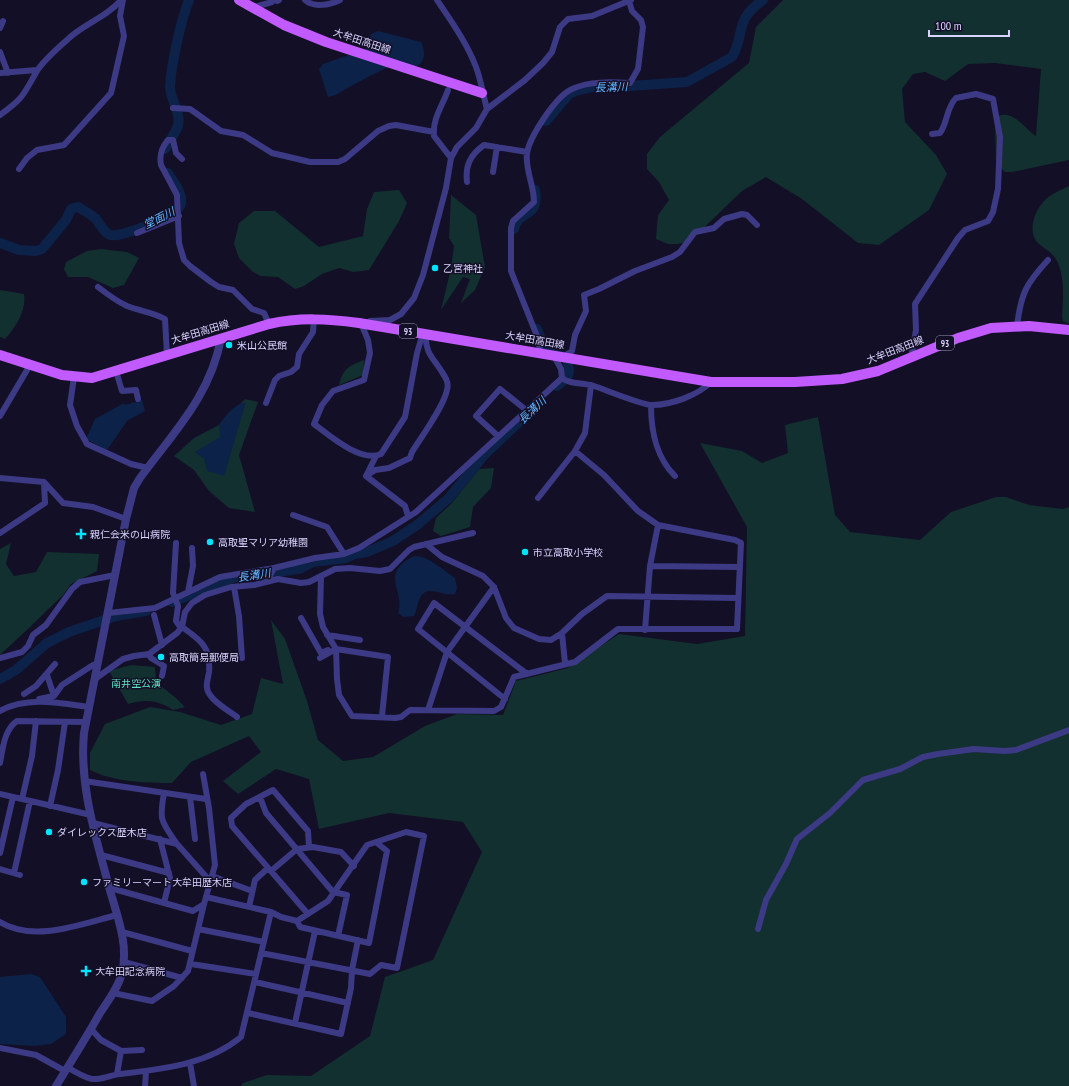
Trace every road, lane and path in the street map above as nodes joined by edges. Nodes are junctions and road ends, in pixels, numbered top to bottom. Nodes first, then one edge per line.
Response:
1 (122, 0) edge
2 (239, 0) edge
3 (305, 0) edge
4 (340, 0) edge
5 (437, 0) edge
6 (630, 0) edge
7 (276, 1) edge
8 (254, 9) junction
9 (3, 22) dead end
10 (0, 28) edge
11 (0, 52) edge
12 (38, 70) junction
13 (0, 73) edge
14 (8, 73) junction
15 (448, 90) dead end
16 (482, 93) junction
17 (173, 108) dead end
18 (487, 109) junction
19 (0, 115) edge
20 (434, 132) junction
21 (932, 134) dead end
22 (497, 147) junction
23 (527, 152) junction
24 (451, 158) junction
25 (182, 159) dead end
26 (19, 169) dead end
27 (493, 172) dead end
28 (467, 182) dead end
29 (179, 216) junction
30 (757, 225) dead end
31 (137, 233) dead end
32 (1048, 260) dead end
33 (98, 287) dead end
34 (314, 318) junction
35 (359, 323) junction
36 (269, 324) junction
37 (1017, 326) junction
38 (1069, 330) edge
39 (424, 334) junction
40 (222, 338) junction
41 (541, 354) junction
42 (0, 355) edge
43 (167, 355) junction
44 (558, 357) junction
45 (911, 358) junction
46 (30, 365) junction
47 (116, 371) junction
48 (74, 377) junction
49 (562, 378) junction
50 (712, 382) junction
51 (591, 385) junction
52 (138, 399) dead end
53 (266, 403) dead end
54 (651, 405) junction
55 (526, 410) junction
56 (0, 416) edge
57 (498, 436) junction
58 (575, 451) junction
59 (376, 456) junction
60 (148, 468) junction
61 (366, 476) junction
62 (675, 476) dead end
63 (0, 478) edge
64 (44, 482) junction
65 (538, 498) dead end
66 (293, 515) dead end
67 (408, 516) junction
68 (126, 519) junction
69 (658, 525) junction
70 (0, 533) edge
71 (473, 533) dead end
72 (176, 543) dead end
73 (426, 544) junction
74 (192, 548) dead end
75 (344, 554) junction
76 (650, 566) junction
77 (738, 567) junction
78 (274, 568) junction
79 (115, 575) junction
80 (321, 576) junction
81 (267, 581) junction
82 (234, 586) junction
83 (494, 587) junction
84 (188, 592) junction
85 (648, 596) junction
86 (175, 598) junction
87 (738, 598) junction
88 (108, 613) junction
89 (154, 615) dead end
90 (301, 618) dead end
91 (466, 626) junction
92 (181, 627) junction
93 (645, 630) junction
94 (562, 633) junction
95 (327, 635) junction
96 (360, 640) dead end
97 (162, 644) junction
98 (336, 648) junction
99 (447, 652) junction
100 (150, 654) junction
101 (0, 658) edge
102 (242, 658) dead end
103 (320, 658) dead end
104 (565, 663) junction
105 (54, 664) dead end
106 (93, 665) dead end
107 (527, 674) junction
108 (47, 675) junction
109 (162, 676) dead end
110 (95, 679) junction
111 (24, 694) dead end
112 (54, 696) junction
113 (505, 699) junction
114 (22, 703) junction
115 (89, 707) junction
116 (428, 710) junction
117 (0, 711) edge
118 (382, 716) junction
119 (237, 717) dead end
120 (36, 722) junction
121 (65, 722) junction
122 (86, 722) junction
123 (1069, 730) edge
124 (0, 763) edge
125 (203, 774) dead end
126 (84, 781) junction
127 (0, 794) edge
128 (164, 794) junction
129 (13, 797) junction
130 (190, 797) junction
131 (260, 797) junction
132 (22, 799) junction
133 (206, 799) junction
134 (30, 801) junction
135 (50, 806) junction
136 (92, 819) junction
137 (160, 839) junction
138 (195, 839) dead end
139 (377, 843) junction
140 (177, 844) junction
141 (309, 847) junction
142 (297, 850) junction
143 (0, 853) edge
144 (101, 855) junction
145 (354, 866) junction
146 (0, 869) edge
147 (270, 869) junction
148 (169, 873) junction
149 (211, 878) junction
150 (110, 888) junction
151 (252, 891) junction
152 (334, 892) junction
153 (204, 901) junction
154 (164, 903) junction
155 (249, 907) junction
156 (271, 912) junction
157 (308, 914) junction
158 (117, 915) junction
159 (297, 921) junction
160 (0, 922) edge
161 (198, 928) junction
162 (758, 929) dead end
163 (315, 931) junction
164 (122, 932) junction
165 (338, 936) junction
166 (358, 940) junction
167 (264, 942) junction
168 (192, 951) junction
169 (261, 953) junction
170 (124, 962) junction
171 (309, 962) junction
172 (190, 964) junction
173 (352, 970) junction
174 (256, 974) junction
175 (182, 978) junction
176 (255, 982) junction
177 (302, 992) junction
178 (113, 993) junction
179 (348, 1003) junction
180 (248, 1012) junction
181 (295, 1023) junction
182 (91, 1029) junction
183 (0, 1048) edge
184 (142, 1050) dead end
185 (121, 1051) junction
186 (190, 1063) junction
187 (66, 1069) junction
188 (146, 1072) junction
189 (117, 1074) junction
190 (56, 1086) edge
191 (145, 1086) edge
192 (194, 1086) edge

1 - 12 street
1 - 26 street
2 - 8 main road, 大牟田高田線
3 - 4 street
5 - 16 street
6 - 18 street
6 - 23 street
7 - 8 street
8 - 16 main road, 大牟田高田線
9 - 10 street
11 - 14 street
12 - 14 street
12 - 19 street
13 - 14 street
15 - 20 street
16 - 18 street
17 - 20 street
18 - 24 street
20 - 24 street
21 - 45 street
22 - 23 street
22 - 27 street
22 - 28 street
23 - 41 street
24 - 35 street
25 - 29 street
29 - 31 street
29 - 36 street
30 - 44 street
32 - 37 street
33 - 43 street
34 - 35 main road, 大牟田高田線 / 93
34 - 36 main road, 大牟田高田線 / 93
34 - 53 street
35 - 39 main road, 大牟田高田線 / 93
35 - 59 street
36 - 40 main road, 大牟田高田線 / 93
37 - 38 main road, 大牟田高田線 / 93
37 - 45 main road, 大牟田高田線 / 93
39 - 41 main road, 大牟田高田線 / 93
39 - 59 street
39 - 61 street
40 - 43 main road, 大牟田高田線 / 93
40 - 60 street
41 - 44 main road, 大牟田高田線 / 93
42 - 46 main road, 大牟田高田線 / 93
43 - 47 main road, 大牟田高田線 / 93
44 - 49 street
44 - 50 main road, 大牟田高田線 / 93
45 - 50 main road, 大牟田高田線 / 93
46 - 48 main road, 大牟田高田線 / 93
46 - 56 street
47 - 48 main road, 大牟田高田線 / 93
47 - 52 street
48 - 60 street
49 - 51 street
49 - 55 street
50 - 54 street
51 - 54 street
51 - 58 street
54 - 62 street
55 - 57 street
55 - 57 street
57 - 67 street
58 - 65 street
58 - 69 street
59 - 61 street
60 - 68 street
61 - 67 street
63 - 64 street
64 - 68 street
64 - 70 street
66 - 75 street
67 - 75 street
68 - 79 street
69 - 76 street
69 - 77 street
71 - 73 street
72 - 86 street
73 - 80 street
73 - 83 street
74 - 84 street
75 - 78 street
76 - 77 street
76 - 85 street
77 - 87 street
78 - 81 street
78 - 84 street
79 - 88 street
79 - 101 street
80 - 81 street
80 - 95 street
81 - 82 street
82 - 92 street
82 - 102 street
83 - 91 street
83 - 94 street
84 - 86 street
85 - 87 street
85 - 93 street
85 - 94 street
86 - 88 street
86 - 92 street
87 - 93 street
88 - 110 street
89 - 97 street
90 - 98 street
91 - 99 street
91 - 99 street
91 - 107 street
92 - 97 street
92 - 119 street
93 - 104 street
94 - 104 street
95 - 96 street
95 - 98 street
97 - 100 street
98 - 103 street
98 - 118 street
98 - 118 street
99 - 113 street
99 - 116 street
100 - 109 street
100 - 110 street
104 - 107 street
105 - 108 street
106 - 112 street
107 - 113 street
108 - 111 street
108 - 112 street
110 - 115 street
112 - 114 street
113 - 116 street
114 - 115 street
114 - 117 street
115 - 122 street
116 - 118 street
120 - 121 street
120 - 124 street
120 - 132 street
121 - 122 street
121 - 135 street
122 - 126 street
123 - 162 street
125 - 133 street
126 - 128 street
126 - 136 street
127 - 129 street
128 - 130 street
128 - 140 street
129 - 132 street
129 - 143 street
130 - 133 street
130 - 138 street
131 - 141 street
131 - 142 street
131 - 147 street
132 - 134 street
133 - 149 street
134 - 135 street
134 - 146 street
135 - 136 street
136 - 137 street
136 - 144 street
137 - 140 street
137 - 148 street
139 - 145 street
139 - 166 street
139 - 173 street
140 - 149 street
141 - 142 street
141 - 145 street
142 - 147 street
142 - 152 street
144 - 148 street
144 - 150 street
145 - 152 street
147 - 151 street
147 - 157 street
148 - 154 street
149 - 151 street
149 - 153 street
150 - 154 street
150 - 158 street
151 - 155 street
152 - 157 street
152 - 165 street
153 - 154 street
153 - 155 street
153 - 161 street
155 - 156 street
156 - 159 street
156 - 167 street
157 - 159 street
158 - 160 street
158 - 164 street
159 - 163 street
161 - 167 street
161 - 168 street
163 - 165 street
163 - 171 street
164 - 168 street
164 - 170 street
165 - 166 street
166 - 173 street
167 - 169 street
168 - 172 street
169 - 171 street
169 - 174 street
170 - 175 street
170 - 178 street
171 - 173 street
171 - 177 street
172 - 174 street
172 - 175 street
173 - 179 street
174 - 176 street
175 - 178 street
176 - 177 street
176 - 180 street
177 - 179 street
177 - 181 street
178 - 182 street
179 - 181 street
180 - 181 street
180 - 186 street
182 - 185 street
182 - 187 street
183 - 187 street
184 - 185 street
185 - 189 street
186 - 188 street
186 - 192 street
187 - 189 street
187 - 190 street
188 - 189 street
188 - 191 street

